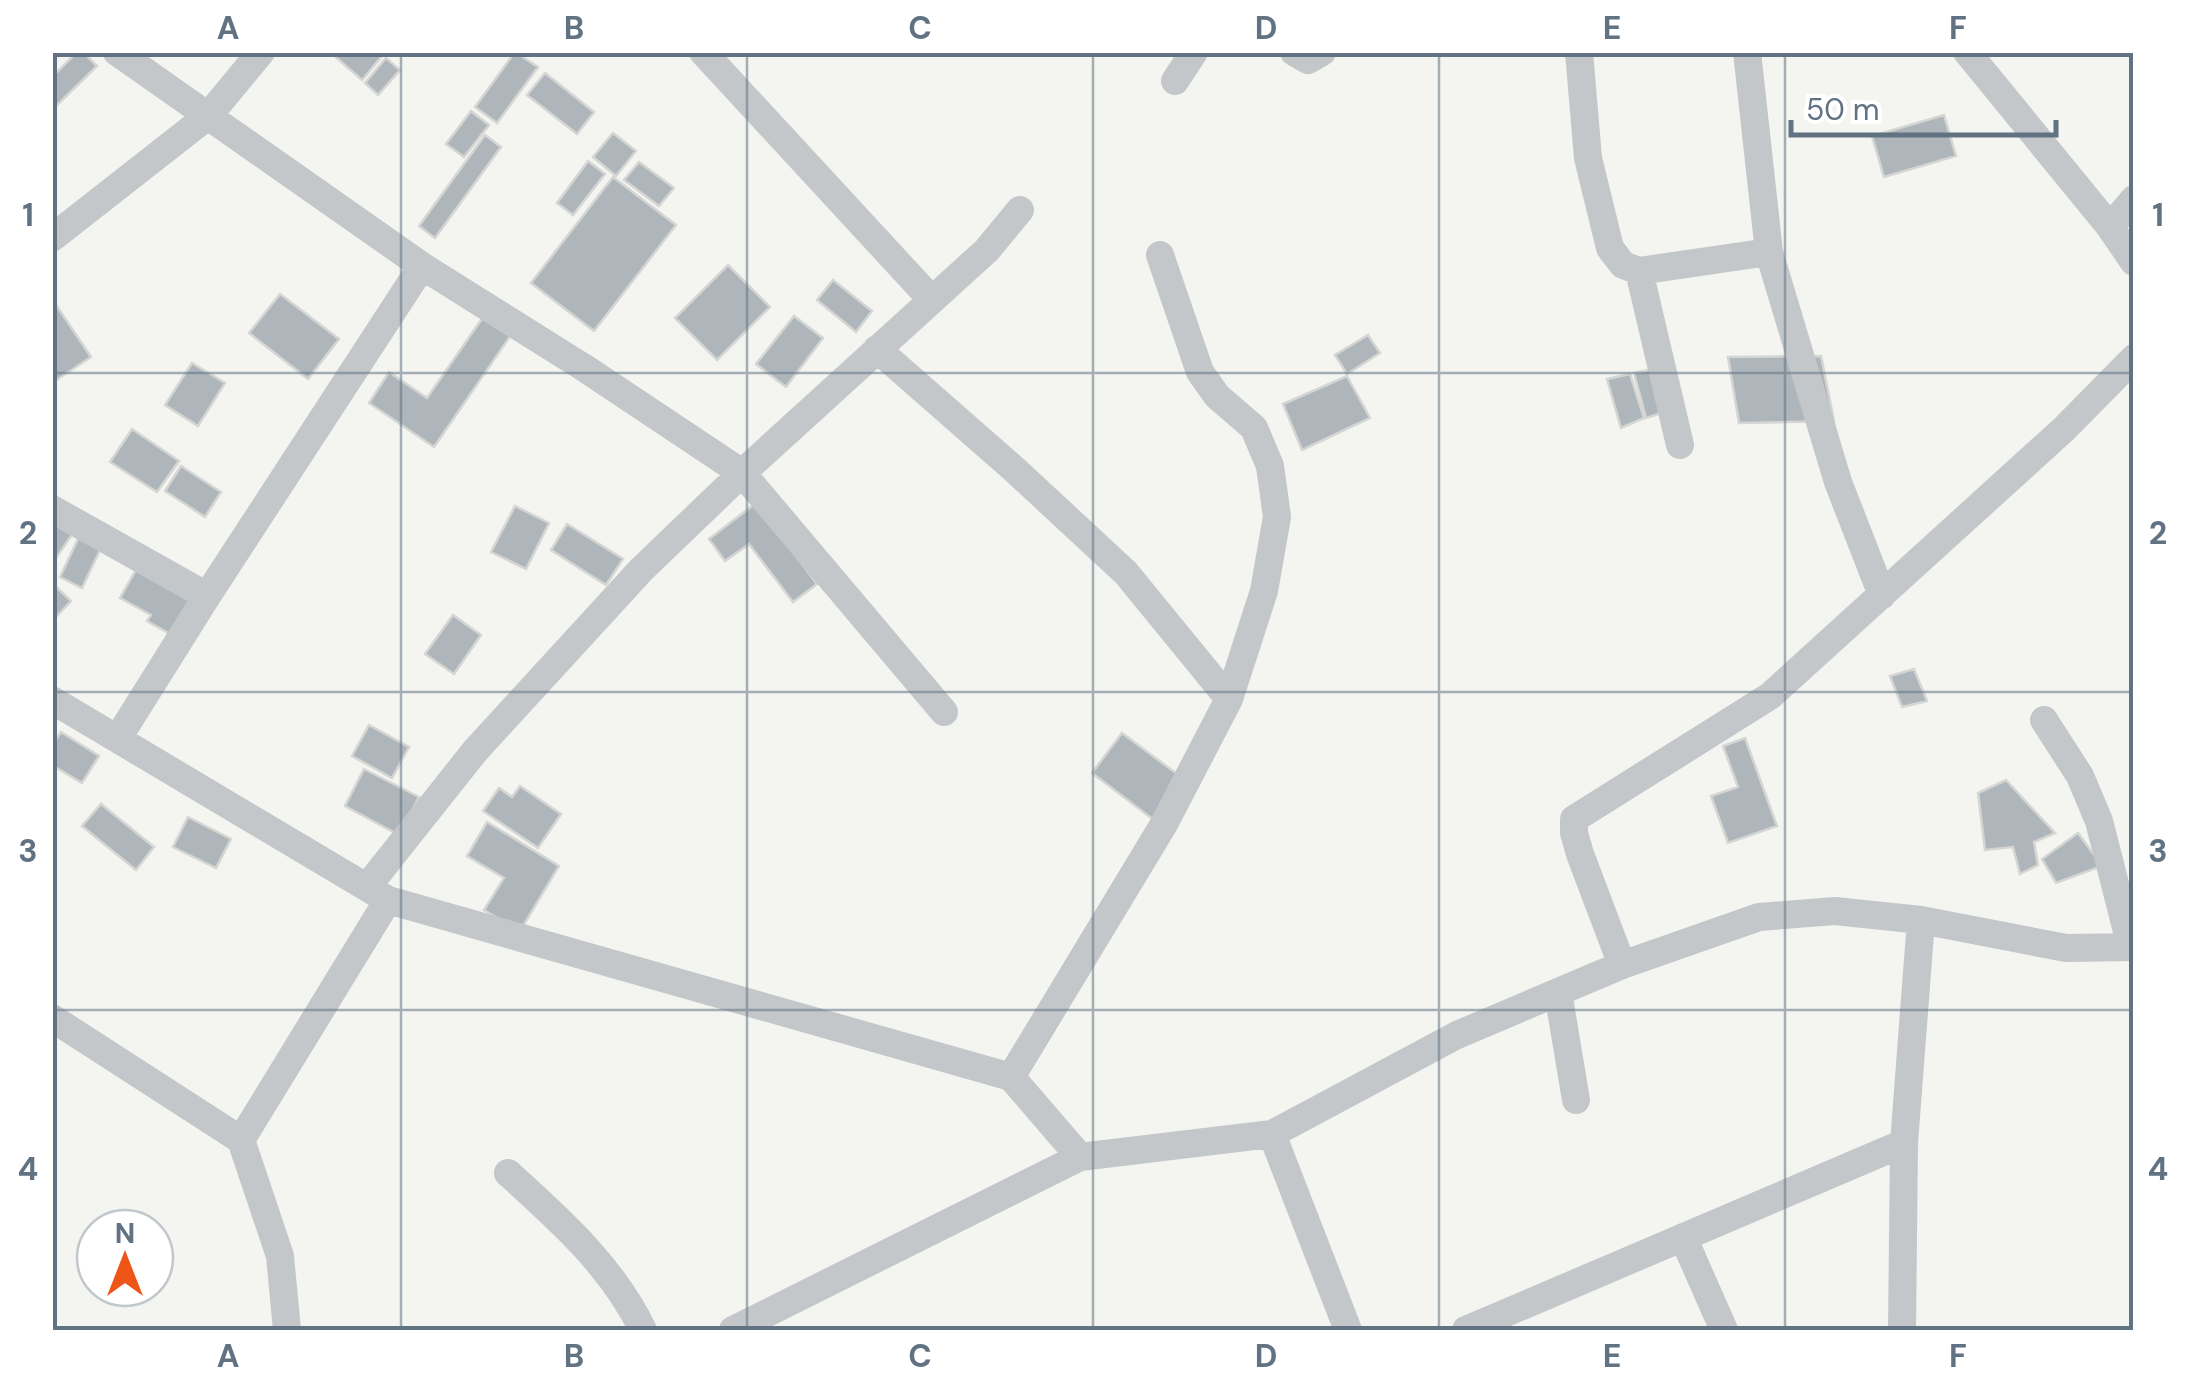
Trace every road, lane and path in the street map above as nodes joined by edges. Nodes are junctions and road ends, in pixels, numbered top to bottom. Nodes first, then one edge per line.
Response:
1 (118, 52) edge
2 (262, 52) edge
3 (703, 52) edge
4 (1194, 52) edge
5 (1294, 52) edge
6 (1322, 52) edge
7 (1579, 52) edge
8 (1747, 52) edge
9 (1966, 52) edge
10 (1175, 82) dead end
11 (209, 115) junction
12 (2134, 199) edge
13 (1020, 210) dead end
14 (2110, 227) junction
15 (52, 238) edge
16 (1769, 252) junction
17 (1160, 255) dead end
18 (2134, 262) edge
19 (422, 266) junction
20 (1639, 271) junction
21 (932, 300) junction
22 (878, 349) junction
23 (2134, 358) edge
24 (1680, 444) dead end
25 (742, 472) junction
26 (52, 509) edge
27 (1882, 595) junction
28 (207, 596) junction
29 (1229, 698) junction
30 (52, 700) edge
31 (944, 712) dead end
32 (2044, 720) dead end
33 (118, 738) junction
34 (377, 894) junction
35 (1920, 920) junction
36 (2132, 947) edge
37 (1622, 966) junction
38 (1558, 992) junction
39 (52, 1018) edge
40 (1011, 1077) junction
41 (1576, 1100) dead end
42 (1272, 1134) junction
43 (241, 1140) junction
44 (1904, 1143) junction
45 (1080, 1157) junction
46 (508, 1173) dead end
47 (1683, 1238) junction
48 (286, 1330) edge
49 (643, 1330) edge
50 (733, 1330) edge
51 (1348, 1330) edge
52 (1466, 1330) edge
53 (1724, 1330) edge
54 (1902, 1330) edge

1 - 11 street
2 - 11 street
3 - 21 street
4 - 10 street
5 - 6 street
7 - 20 street
8 - 16 street
9 - 14 street
11 - 15 street
11 - 19 street
12 - 14 street
13 - 21 street
14 - 18 street
16 - 20 street
16 - 27 street
17 - 29 street
19 - 25 street
19 - 28 street
20 - 24 street
21 - 22 street
22 - 25 street
22 - 29 street
23 - 27 street
25 - 31 street
25 - 34 street
26 - 28 street
27 - 37 street
28 - 33 street
29 - 40 street
30 - 33 street
32 - 36 street
33 - 34 street
34 - 40 street
34 - 43 street
35 - 36 street
35 - 37 street
35 - 44 street
37 - 38 street
38 - 41 street
38 - 42 street
39 - 43 street
40 - 45 street
42 - 45 street
42 - 51 street
43 - 48 street
44 - 47 street
44 - 54 street
45 - 50 street
46 - 49 street
47 - 52 street
47 - 53 street

